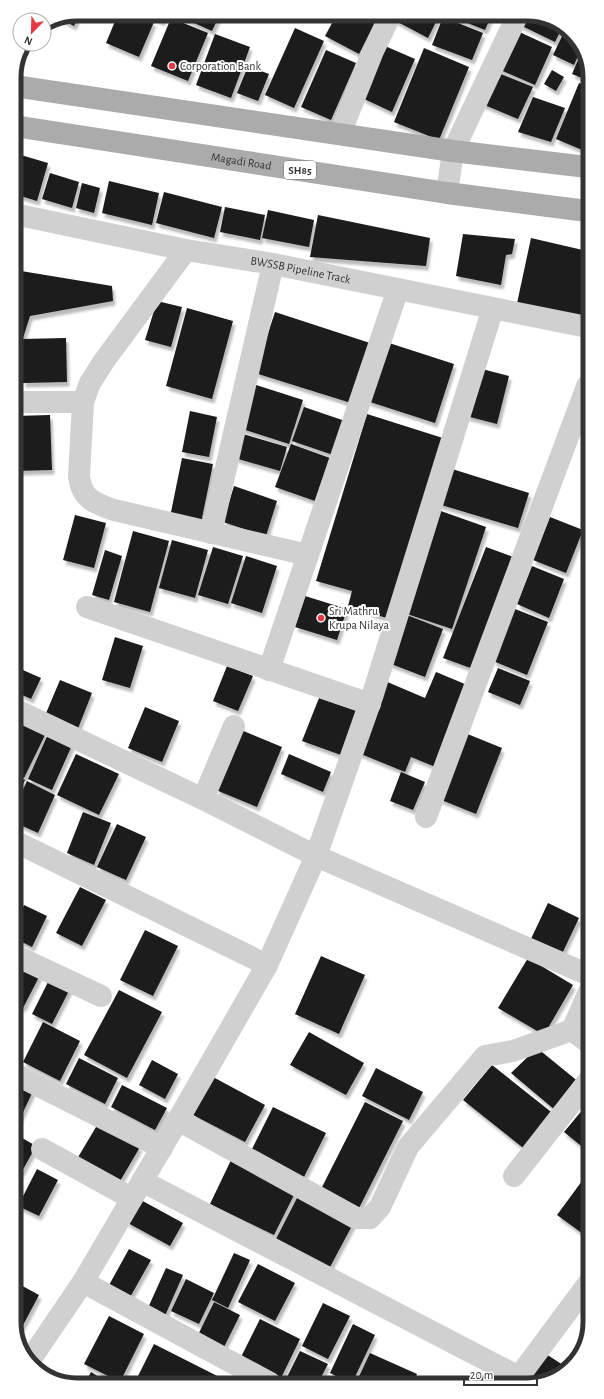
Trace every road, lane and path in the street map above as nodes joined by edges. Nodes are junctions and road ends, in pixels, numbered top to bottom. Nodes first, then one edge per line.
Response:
1 (388, 21) edge
2 (515, 21) edge
3 (21, 87) edge
4 (21, 127) edge
5 (340, 134) junction
6 (453, 151) junction
7 (583, 167) edge
8 (447, 193) junction
9 (583, 210) edge
10 (21, 215) edge
11 (186, 250) junction
12 (273, 264) junction
13 (398, 289) junction
14 (493, 308) junction
15 (583, 326) edge
16 (583, 399) edge
17 (21, 402) edge
18 (83, 402) junction
19 (211, 533) junction
20 (308, 555) junction
21 (87, 607) dead end
22 (269, 670) junction
23 (370, 704) junction
24 (21, 712) edge
25 (234, 726) dead end
26 (203, 799) junction
27 (426, 817) dead end
28 (21, 844) edge
29 (316, 856) junction
30 (21, 958) edge
31 (267, 965) junction
32 (583, 972) edge
33 (101, 996) dead end
34 (583, 1005) edge
35 (572, 1030) junction
36 (583, 1038) edge
37 (21, 1077) edge
38 (583, 1088) edge
39 (178, 1120) junction
40 (162, 1148) junction
41 (42, 1149) dead end
42 (514, 1176) dead end
43 (137, 1190) junction
44 (83, 1282) junction
45 (583, 1290) edge
46 (33, 1356) edge
47 (259, 1378) edge
48 (515, 1378) edge
49 (518, 1378) edge

1 - 5 street
2 - 6 street
3 - 5 main road
4 - 8 main road, Magadi Road / SH85
5 - 6 main road
6 - 7 main road
6 - 8 street
8 - 9 main road, Magadi Road / SH85
10 - 11 street, BWSSB Pipeline Track
11 - 12 street, BWSSB Pipeline Track
11 - 18 street
12 - 13 street, BWSSB Pipeline Track
12 - 19 street
13 - 14 street, BWSSB Pipeline Track
13 - 20 street
14 - 15 street, BWSSB Pipeline Track
14 - 23 street
16 - 27 street
17 - 18 street
18 - 19 street
19 - 20 street
20 - 22 street
21 - 22 street
22 - 23 street
23 - 29 street
24 - 26 street
25 - 26 street
26 - 29 street
28 - 31 street
29 - 31 street
29 - 32 street
30 - 33 street
31 - 39 street
34 - 35 street
35 - 36 street
35 - 39 street
37 - 40 street
38 - 42 street
39 - 40 street
40 - 43 street
41 - 43 street
43 - 44 street
43 - 48 street
44 - 46 street
44 - 47 street
45 - 49 street

